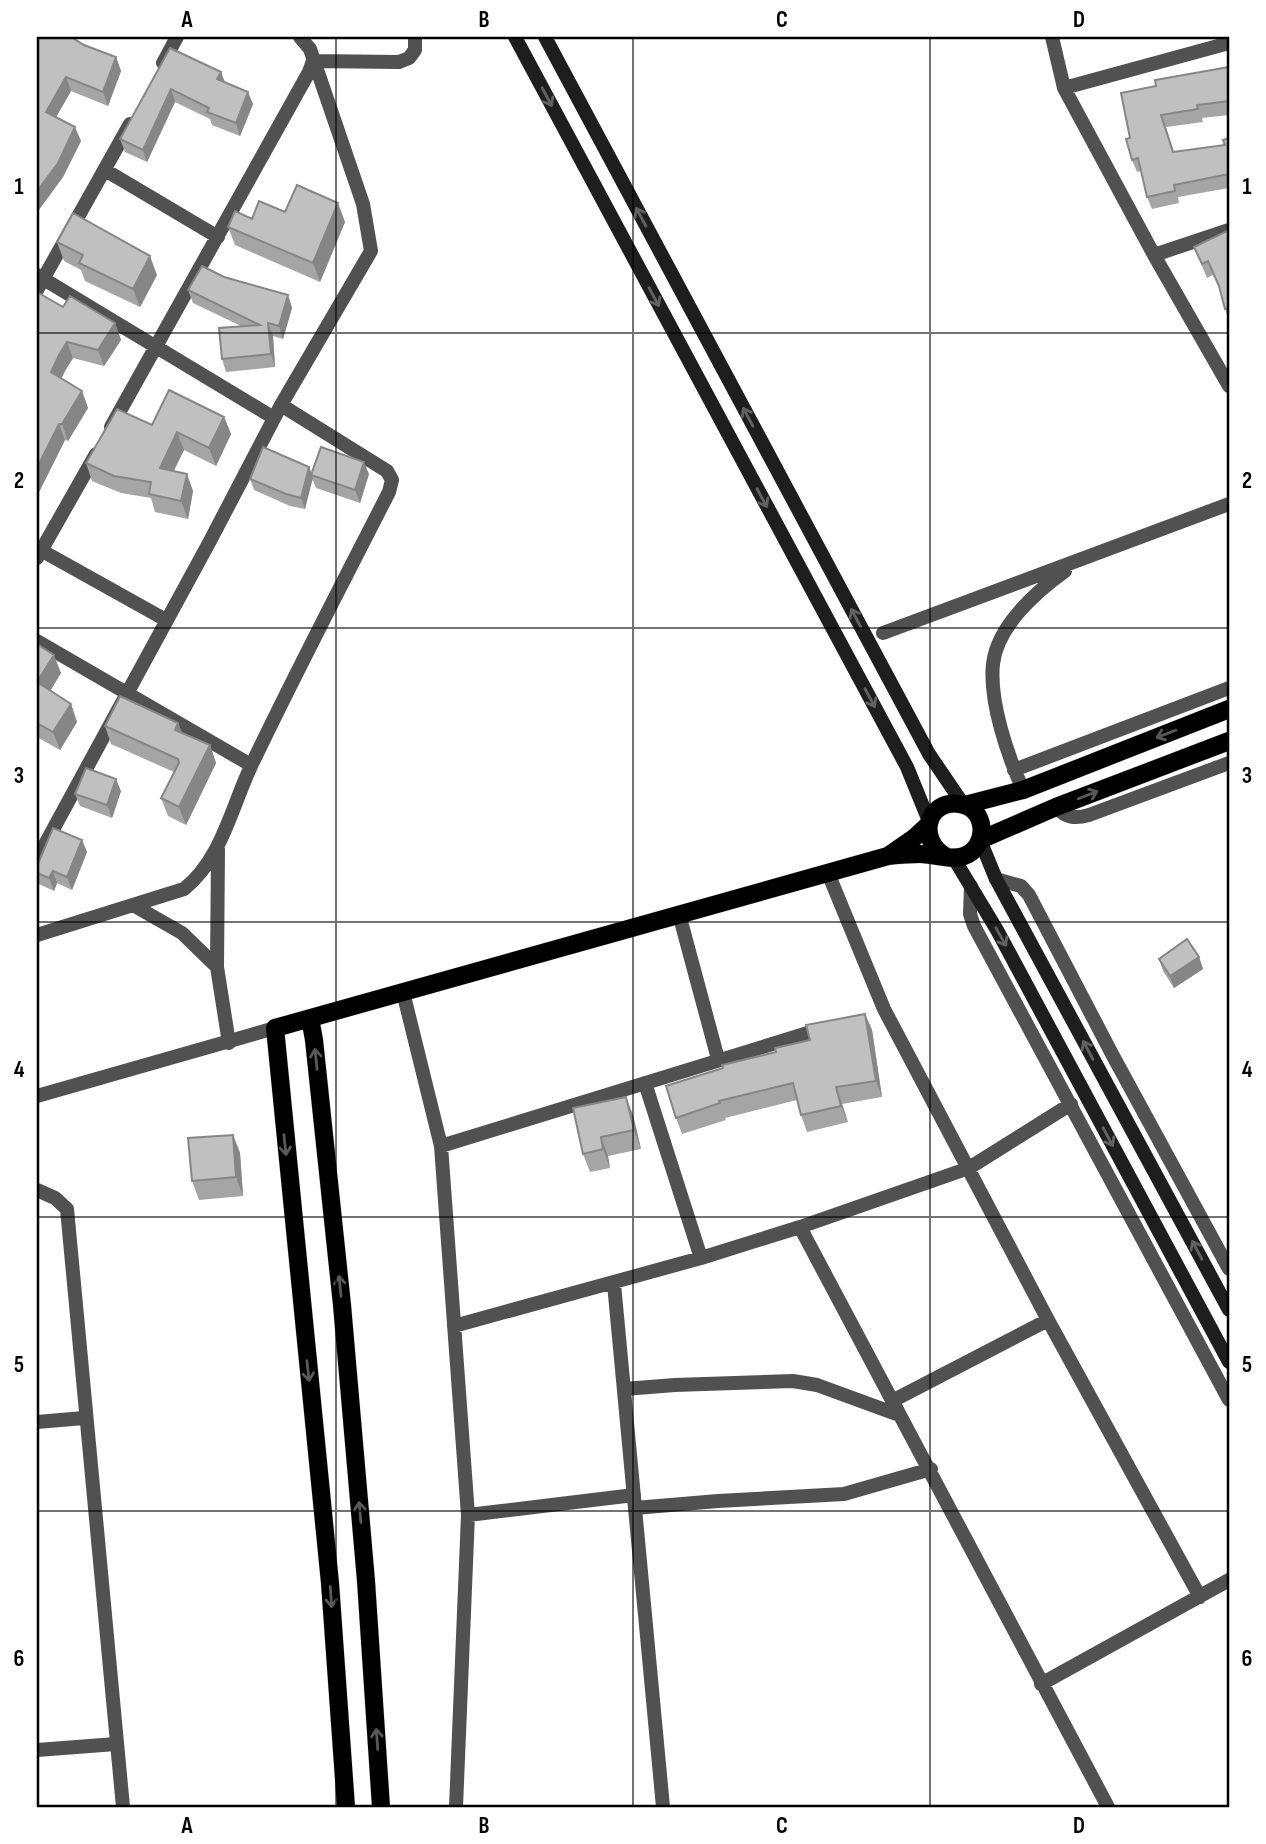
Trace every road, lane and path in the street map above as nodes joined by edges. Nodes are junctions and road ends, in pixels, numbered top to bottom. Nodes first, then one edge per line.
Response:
1 (177, 37) edge
2 (300, 37) edge
3 (415, 37) edge
4 (515, 37) edge
5 (545, 37) edge
6 (1052, 37) edge
7 (1229, 43) edge
8 (313, 61) junction
9 (158, 73) edge
10 (1064, 88) junction
11 (138, 110) edge
12 (105, 170) junction
13 (1229, 230) edge
14 (218, 237) junction
15 (1154, 255) junction
16 (39, 281) edge
17 (158, 347) junction
18 (1229, 386) edge
19 (278, 411) junction
20 (1229, 504) edge
21 (38, 552) edge
22 (1078, 562) junction
23 (166, 620) junction
24 (883, 633) dead end
25 (37, 641) edge
26 (1229, 688) edge
27 (126, 693) junction
28 (1229, 709) edge
29 (1229, 741) edge
30 (1229, 763) edge
31 (251, 765) junction
32 (1014, 769) junction
33 (1023, 790) junction
34 (964, 805) junction
35 (1056, 807) junction
36 (929, 822) junction
37 (980, 840) junction
38 (218, 844) junction
39 (888, 856) junction
40 (950, 857) junction
41 (37, 859) edge
42 (828, 873) junction
43 (996, 880) junction
44 (971, 886) junction
45 (133, 905) junction
46 (679, 914) junction
47 (37, 935) edge
48 (218, 967) junction
49 (403, 992) junction
50 (310, 1018) junction
51 (832, 1025) edge
52 (275, 1028) junction
53 (229, 1043) junction
54 (718, 1059) junction
55 (645, 1083) junction
56 (37, 1096) edge
57 (1071, 1104) junction
58 (441, 1146) junction
59 (969, 1168) junction
60 (37, 1190) edge
61 (800, 1227) junction
62 (701, 1258) junction
63 (1229, 1269) edge
64 (614, 1284) junction
65 (1229, 1310) edge
66 (1048, 1321) junction
67 (454, 1326) junction
68 (1229, 1362) edge
69 (624, 1389) junction
70 (1229, 1400) edge
71 (892, 1401) junction
72 (900, 1415) junction
73 (85, 1418) junction
74 (37, 1422) edge
75 (930, 1469) junction
76 (634, 1502) junction
77 (468, 1515) junction
78 (1229, 1580) edge
79 (1200, 1597) junction
80 (1041, 1684) junction
81 (116, 1744) junction
82 (37, 1750) edge
83 (122, 1807) edge
84 (346, 1807) edge
85 (381, 1807) edge
86 (456, 1807) edge
87 (663, 1807) edge
88 (1108, 1807) edge

1 - 9 street
2 - 8 street
3 - 8 street
4 -> 36 main road
34 -> 5 main road
6 - 10 street
7 - 10 street
8 - 14 street
8 - 19 street
10 - 15 street
11 - 12 street
12 - 14 street
12 - 16 street
13 - 15 street
14 - 17 street
15 - 18 street
16 - 17 street
17 - 19 street
17 - 21 street
19 - 23 street
19 - 31 street
20 - 22 street
21 - 23 street
22 - 24 street
22 - 32 street
23 - 27 street
25 - 27 street
26 - 32 street
27 - 31 street
27 - 41 street
28 -> 33 main road
35 -> 29 main road
30 - 35 street
31 - 38 street
32 - 33 street
33 - 34 main road
34 - 36 main road
34 - 37 main road
35 - 37 main road
36 - 39 main road
36 - 40 main road
37 - 40 main road
37 - 43 main road
38 - 45 street
38 - 48 street
39 - 40 main road
39 - 42 main road
40 - 44 main road
42 - 46 main road
42 - 59 street
43 - 63 street
65 -> 43 main road
44 - 57 street
44 -> 68 main road
45 - 47 street
45 - 48 street
46 - 49 main road
46 - 54 street
48 - 53 street
49 - 50 main road
49 - 58 street
50 - 52 main road
85 -> 50 main road
51 - 54 street
52 - 53 street
52 -> 84 main road
53 - 56 street
54 - 55 street
55 - 58 street
55 - 62 street
57 - 59 street
57 - 70 street
58 - 67 street
59 - 61 street
59 - 66 street
60 - 73 street
61 - 62 street
61 - 71 street
62 - 64 street
64 - 67 street
64 - 69 street
66 - 71 street
66 - 79 street
67 - 77 street
69 - 72 street
69 - 76 street
71 - 72 street
72 - 75 street
73 - 74 street
73 - 81 street
75 - 76 street
75 - 80 street
76 - 77 street
76 - 87 street
77 - 86 street
78 - 79 street
79 - 80 street
80 - 88 street
81 - 82 street
81 - 83 street

